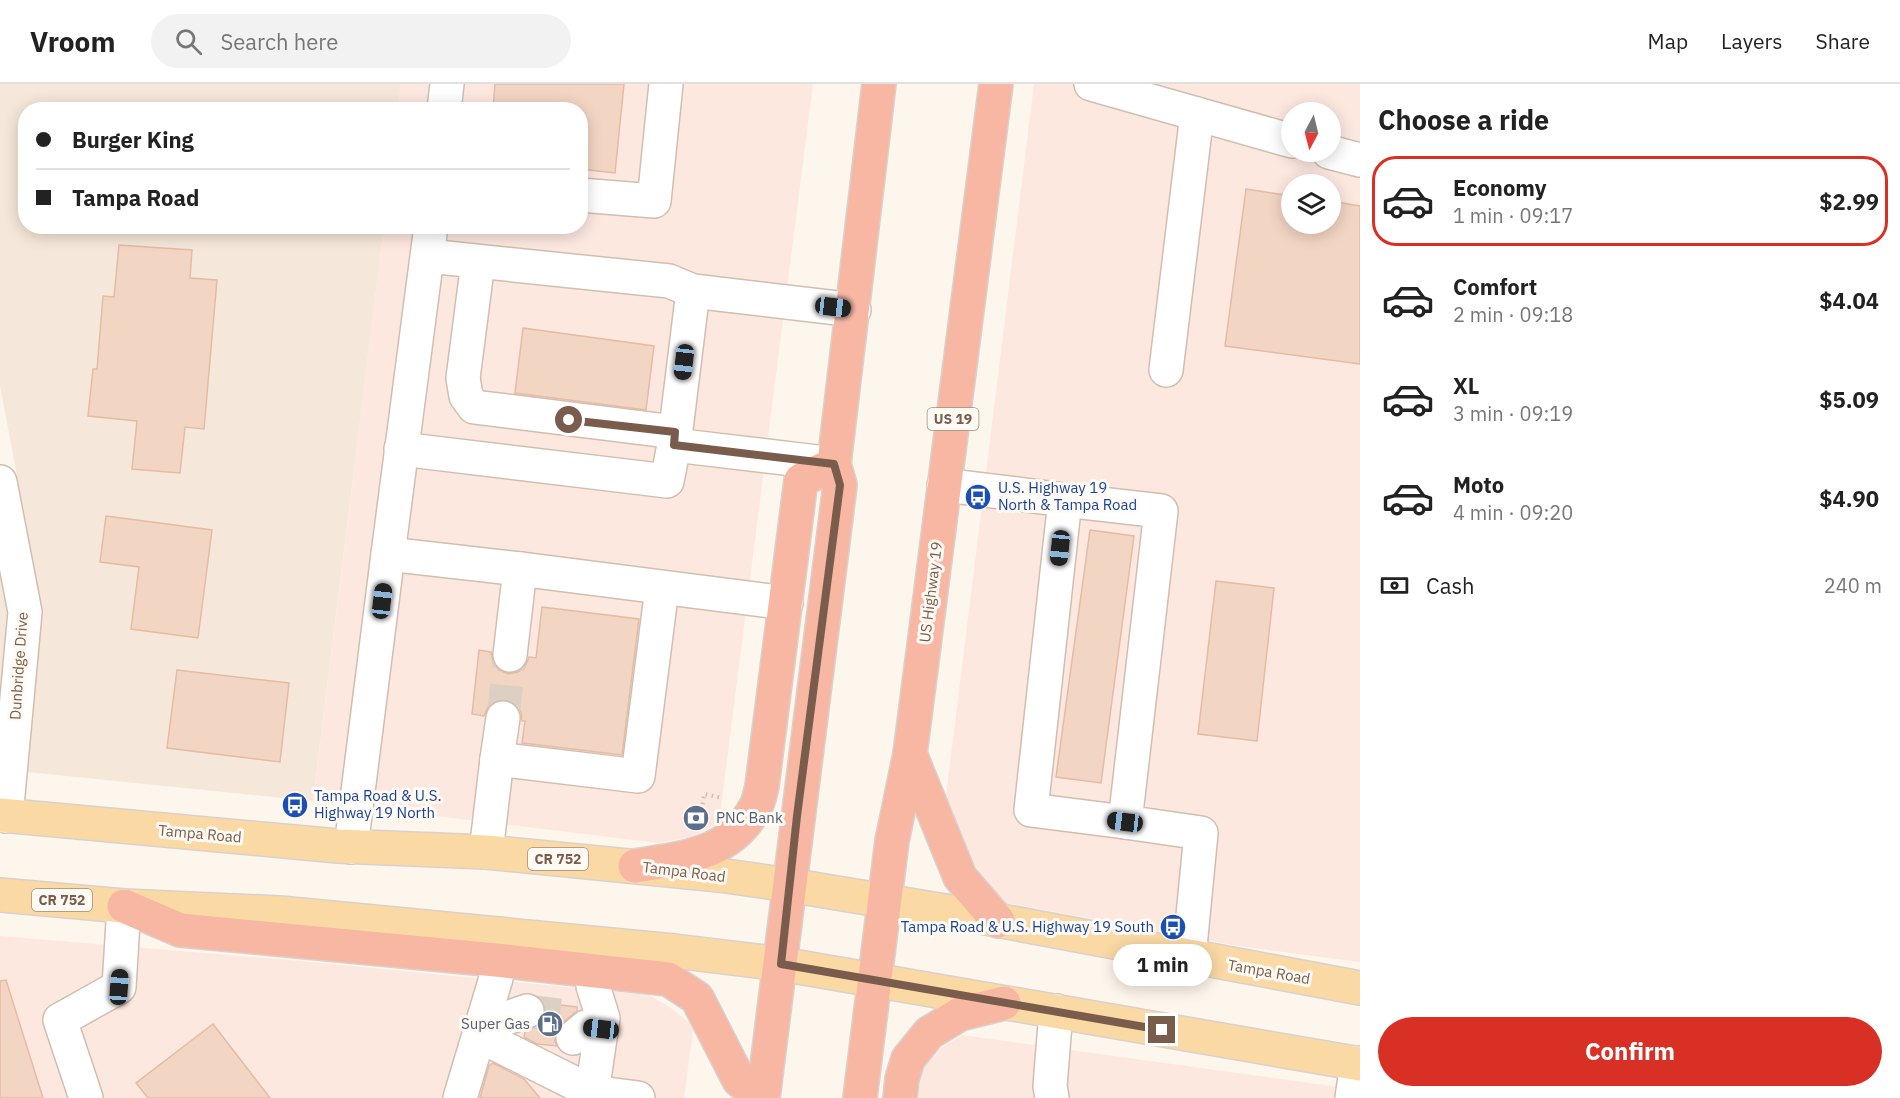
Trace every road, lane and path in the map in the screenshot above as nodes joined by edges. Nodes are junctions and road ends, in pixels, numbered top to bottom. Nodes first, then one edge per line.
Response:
1 (447, 84) edge
2 (666, 84) edge
3 (879, 84) edge
4 (996, 84) edge
5 (1091, 84) edge
6 (1153, 93) edge
7 (445, 102) edge
8 (1197, 114) junction
9 (1281, 138) edge
10 (1341, 155) edge
11 (1360, 160) edge
12 (588, 196) edge
13 (429, 241) edge
14 (478, 262) junction
15 (693, 291) junction
16 (854, 310) junction
17 (1166, 370) dead end
18 (674, 439) junction
19 (401, 449) junction
20 (834, 464) junction
21 (0, 482) edge
22 (944, 485) junction
23 (1065, 500) junction
24 (388, 554) junction
25 (520, 569) junction
26 (662, 588) junction
27 (786, 603) junction
28 (510, 655) tunnel mouth
29 (11, 657) edge
30 (503, 718) tunnel mouth
31 (910, 754) junction
32 (498, 759) junction
33 (726, 800) dead end
34 (701, 817) dead end
35 (2, 818) edge
36 (1125, 822) junction
37 (351, 847) junction
38 (486, 852) junction
39 (635, 866) junction
40 (789, 885) junction
41 (0, 895) edge
42 (884, 901) junction
43 (124, 906) junction
44 (998, 921) junction
45 (1189, 957) junction
46 (496, 960) junction
47 (781, 964) junction
48 (594, 971) junction
49 (874, 981) junction
50 (1360, 988) edge
51 (1004, 1004) junction
52 (1056, 1011) junction
53 (505, 1022) junction
54 (1359, 1063) edge
55 (592, 1095) edge
56 (86, 1098) edge
57 (460, 1098) edge
58 (638, 1098) edge
59 (762, 1098) edge
60 (860, 1098) edge
61 (900, 1098) edge
62 (1053, 1098) edge
63 (1352, 1098) edge

1 - 7 street
2 - 12 street
3 - 16 highway
4 - 22 highway, US Highway 19 / US 19
5 - 6 street
6 - 8 street
8 - 9 street
8 - 17 street
10 - 11 street
13 - 14 street
13 - 19 street
14 - 15 street
14 - 18 street
15 - 16 street
15 - 18 street
16 - 20 highway
18 - 19 street
18 - 20 street
19 - 24 street
20 - 27 highway
20 - 40 highway
21 - 29 street, Dunbridge Drive
22 - 23 street
22 - 31 highway, US Highway 19 / US 19
23 - 36 street
23 - 36 street
24 - 25 street
24 - 37 street
25 - 26 street
25 - 28 street
26 - 27 street
26 - 32 street
27 - 39 highway
29 - 35 street, Dunbridge Drive
30 - 32 street
31 - 42 highway, US Highway 19 / US 19
31 - 44 highway
32 - 38 street
33 - 34 path
35 - 37 main road, Tampa Road / CR 752
36 - 45 street
37 - 38 main road, Tampa Road / CR 752
38 - 39 main road, Tampa Road / CR 752
39 - 40 main road, Tampa Road / CR 752
40 - 42 main road, Tampa Road / CR 752
40 - 47 highway
41 - 43 main road, CR 752
42 - 44 main road, Tampa Road / CR 752
42 - 49 highway, US Highway 19 / US 19
43 - 46 highway
43 - 47 main road, CR 752
43 - 56 street
44 - 45 main road, Tampa Road / CR 752
45 - 50 main road, Tampa Road / CR 752
46 - 48 highway
46 - 53 street
47 - 49 main road, CR 752
47 - 59 highway
48 - 55 street
48 - 59 highway
49 - 51 main road, CR 752
49 - 60 highway, US Highway 19 / US 19
51 - 52 main road, CR 752
51 - 61 highway
52 - 54 main road, CR 752
52 - 62 street
53 - 55 street
53 - 57 street
54 - 63 street
55 - 58 street

